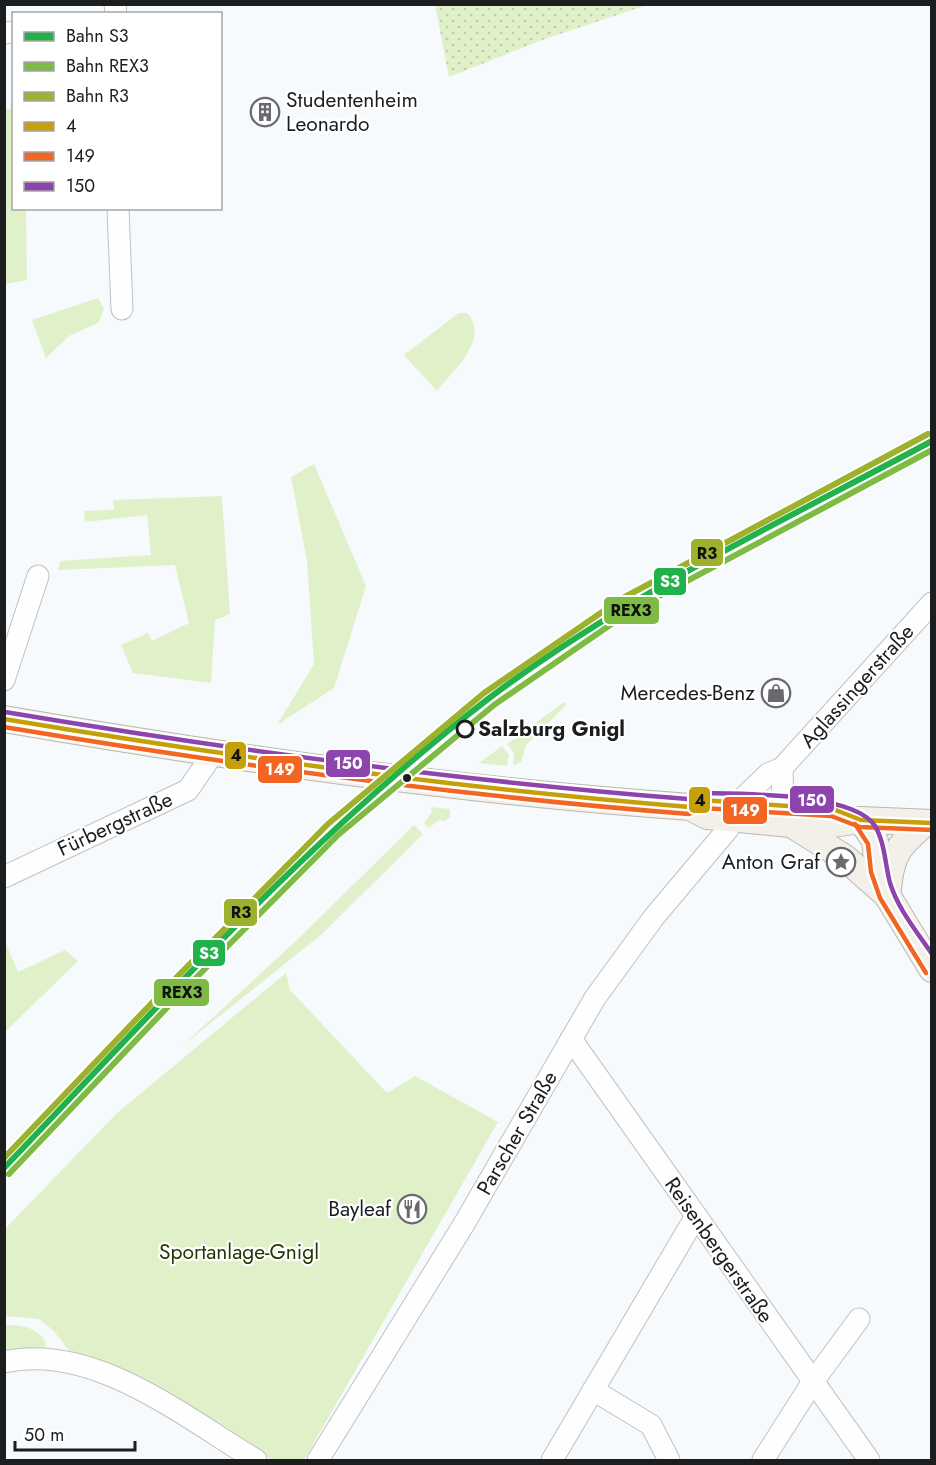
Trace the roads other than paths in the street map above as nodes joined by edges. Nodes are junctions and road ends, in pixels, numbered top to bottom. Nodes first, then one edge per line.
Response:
1 (118, 210) edge
2 (122, 309) dead end
3 (38, 576) dead end
4 (932, 603) edge
5 (4, 680) edge
6 (4, 719) edge
7 (213, 755) junction
8 (782, 768) junction
9 (733, 810) junction
10 (787, 815) junction
11 (861, 820) junction
12 (928, 823) edge
13 (845, 858) junction
14 (4, 877) edge
15 (887, 895) junction
16 (932, 969) edge
17 (571, 1039) junction
18 (696, 1216) junction
19 (859, 1318) dead end
20 (4, 1362) edge
21 (812, 1383) junction
22 (593, 1390) junction
23 (256, 1461) edge
24 (318, 1461) edge
25 (552, 1461) edge
26 (669, 1461) edge
27 (763, 1461) edge
28 (869, 1461) edge

1 - 2 street
3 - 5 street
4 - 8 street, Aglassingerstraße
6 - 7 main road
7 - 9 main road
7 - 14 street, Fürbergstraße
8 - 9 street, Aglassingerstraße
8 - 10 street
9 - 10 main road
9 - 17 street, Parscher Straße
10 - 11 main road
10 - 13 main road
11 - 12 main road
11 - 13 main road
11 - 15 main road
12 - 15 main road
13 - 15 main road
15 - 16 main road
17 - 18 street, Reisenbergerstraße
17 - 24 street, Parscher Straße
18 - 21 street, Reisenbergerstraße
18 - 22 street
19 - 21 street
20 - 23 street
21 - 27 street
21 - 28 street, Reisenbergerstraße
22 - 25 street
22 - 26 street

